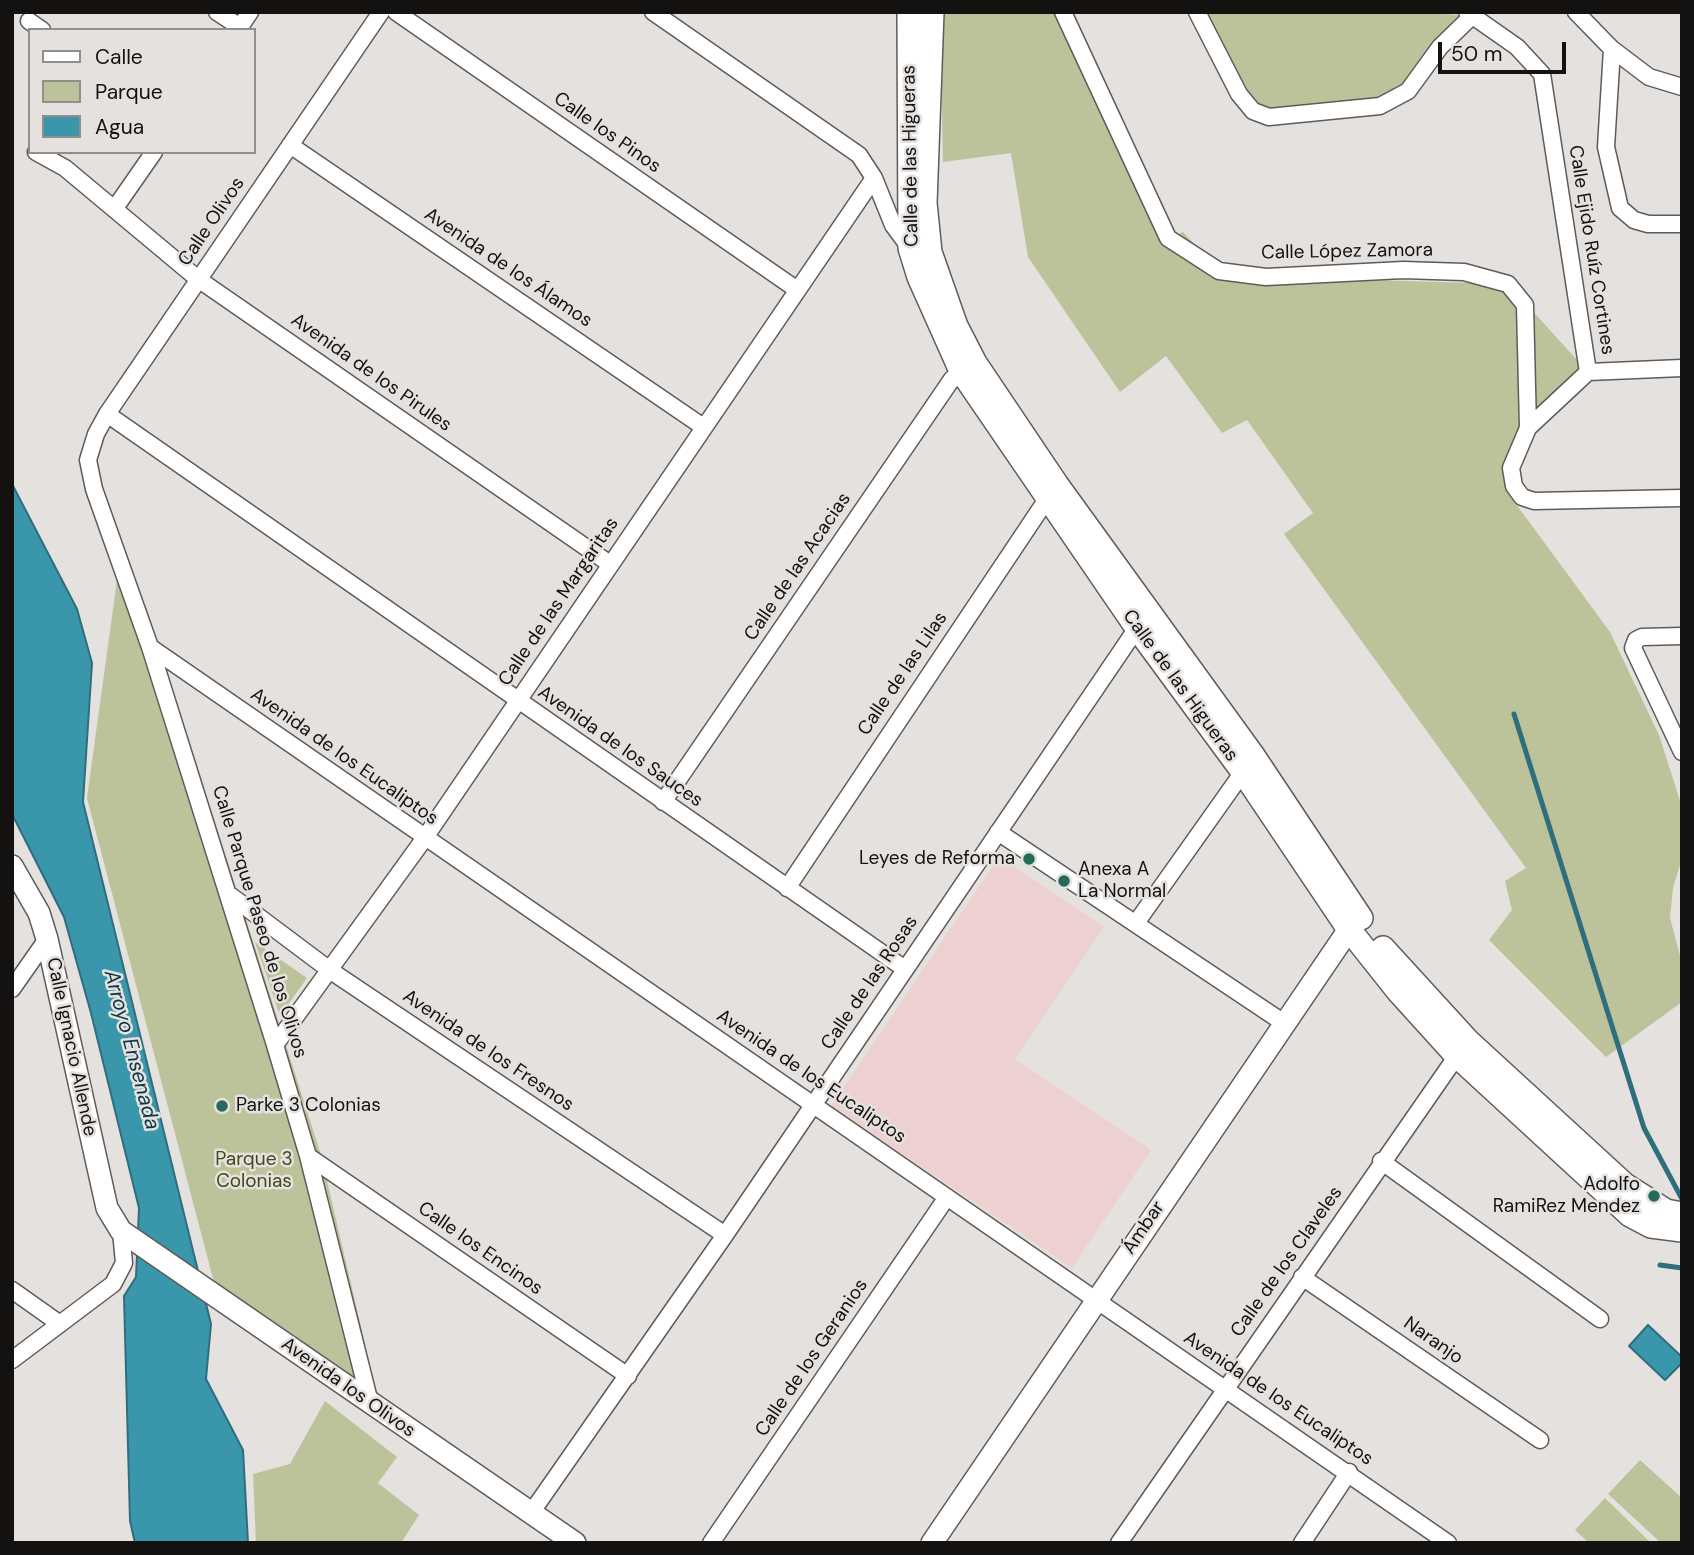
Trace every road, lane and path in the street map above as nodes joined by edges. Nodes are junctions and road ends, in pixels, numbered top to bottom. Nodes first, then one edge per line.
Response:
1 (217, 12) edge
2 (250, 12) edge
3 (381, 12) edge
4 (396, 12) edge
5 (653, 12) edge
6 (909, 12) edge
7 (932, 12) edge
8 (1063, 12) edge
9 (1198, 12) edge
10 (1576, 12) edge
11 (1470, 14) edge
12 (239, 28) edge
13 (1612, 49) junction
14 (1682, 87) edge
15 (290, 145) junction
16 (39, 154) edge
17 (153, 154) edge
18 (874, 177) junction
19 (115, 208) junction
20 (1682, 224) edge
21 (920, 250) junction
22 (198, 279) junction
23 (796, 289) junction
24 (968, 367) junction
25 (1682, 368) edge
26 (1588, 372) junction
27 (107, 414) junction
28 (702, 426) junction
29 (1528, 428) junction
30 (88, 460) joint
31 (1051, 492) junction
32 (1682, 498) edge
33 (610, 564) junction
34 (1142, 621) junction
35 (1682, 636) edge
36 (150, 647) junction
37 (517, 702) junction
38 (1682, 752) edge
39 (1248, 765) junction
40 (663, 802) junction
41 (998, 832) junction
42 (424, 839) junction
43 (12, 866) edge
44 (786, 888) junction
45 (231, 896) junction
46 (1353, 922) junction
47 (1136, 923) junction
48 (47, 939) junction
49 (905, 969) junction
50 (331, 971) junction
51 (12, 989) edge
52 (1284, 1023) junction
53 (275, 1045) junction
54 (1462, 1048) junction
55 (814, 1104) junction
56 (308, 1156) junction
57 (1381, 1161) junction
58 (947, 1196) junction
59 (1682, 1214) edge
60 (1682, 1230) edge
61 (121, 1231) junction
62 (724, 1235) junction
63 (1302, 1277) junction
64 (12, 1290) edge
65 (1095, 1299) junction
66 (1600, 1319) dead end
67 (60, 1324) junction
68 (12, 1360) edge
69 (628, 1376) junction
70 (1226, 1387) junction
71 (370, 1403) junction
72 (1540, 1440) dead end
73 (1349, 1472) junction
74 (531, 1513) junction
75 (575, 1543) edge
76 (711, 1543) edge
77 (932, 1543) edge
78 (1119, 1543) edge
79 (1302, 1543) edge
80 (1448, 1543) edge

1 - 12 street
2 - 12 street
3 - 15 street, Calle Olivos
4 - 23 street, Calle los Pinos
5 - 18 street
6 - 21 main road, Calle de las Higueras
7 - 21 main road, Calle de las Higueras
8 - 29 street, Calle López Zamora
9 - 11 street
10 - 13 street
11 - 26 street, Calle Ejido Ruíz Cortines
13 - 14 street
13 - 20 street
15 - 22 street, Calle Olivos
15 - 28 street, Avenida de los Álamos
16 - 19 street, Avenida de los Pirules
17 - 19 street
18 - 21 street
18 - 23 street, Calle de las Margaritas
19 - 22 street, Avenida de los Pirules
21 - 24 main road, Calle de las Higueras
22 - 27 street, Calle Olivos
22 - 33 street, Avenida de los Pirules
23 - 28 street, Calle de las Margaritas
24 - 31 main road, Calle de las Higueras
24 - 40 street, Calle de las Acacias
25 - 26 street
26 - 29 street, Calle Ejido Ruíz Cortines
27 - 30 street, Calle Olivos
27 - 37 street, Avenida de los Sauces
28 - 33 street, Calle de las Margaritas
29 - 32 street, Calle Ejido Ruíz Cortines
30 - 36 street, Calle Parque Paseo de los Olivos
31 - 34 main road, Calle de las Higueras
31 - 44 street, Calle de las Lilas
33 - 37 street, Calle de las Margaritas
34 - 39 main road, Calle de las Higueras
34 - 41 street, Calle de las Rosas
35 - 38 street
36 - 42 street, Avenida de los Eucaliptos
36 - 45 street, Calle Parque Paseo de los Olivos
37 - 40 street, Avenida de los Sauces
37 - 42 street, Calle de las Margaritas
39 - 46 main road, Calle de las Higueras
39 - 47 street
40 - 44 street, Avenida de los Sauces
41 - 47 street
41 - 49 street, Calle de las Rosas
42 - 50 street, Calle de las Margaritas
42 - 55 street, Avenida de los Eucaliptos
43 - 48 street, Calle Ignacio Allende
44 - 49 street, Avenida de los Sauces
45 - 50 street, Avenida de los Fresnos
45 - 53 street, Calle Parque Paseo de los Olivos
46 - 52 street, Ámbar
46 - 54 main road, Calle de las Higueras
47 - 52 street
48 - 51 street
48 - 61 street, Calle Ignacio Allende
49 - 55 street, Calle de las Rosas
50 - 53 street, Calle de las Margaritas
50 - 62 street, Avenida de los Fresnos
52 - 65 street, Ámbar
53 - 56 street, Calle Parque Paseo de los Olivos
54 - 57 street, Calle de los Claveles
54 - 59 main road, Calle de las Higueras
54 - 60 main road, Calle de las Higueras
55 - 58 street, Avenida de los Eucaliptos
55 - 62 street, Calle de las Rosas
56 - 69 street, Calle los Encinos
56 - 71 street, Calle Parque Paseo de los Olivos
57 - 63 street, Calle de los Claveles
57 - 66 street
58 - 65 street, Avenida de los Eucaliptos
58 - 76 street, Calle de los Geranios
61 - 67 street
61 - 71 street, Avenida los Olivos
62 - 69 street, Calle de las Rosas
63 - 70 street, Calle de los Claveles
63 - 72 street, Naranjo
64 - 67 street
65 - 70 street, Avenida de los Eucaliptos
65 - 77 street, Ámbar
67 - 68 street
69 - 74 street, Calle de las Rosas
70 - 73 street, Avenida de los Eucaliptos
70 - 78 street, Calle de los Claveles
71 - 74 street, Avenida los Olivos
73 - 79 street
73 - 80 street, Avenida de los Eucaliptos
74 - 75 street, Avenida los Olivos

